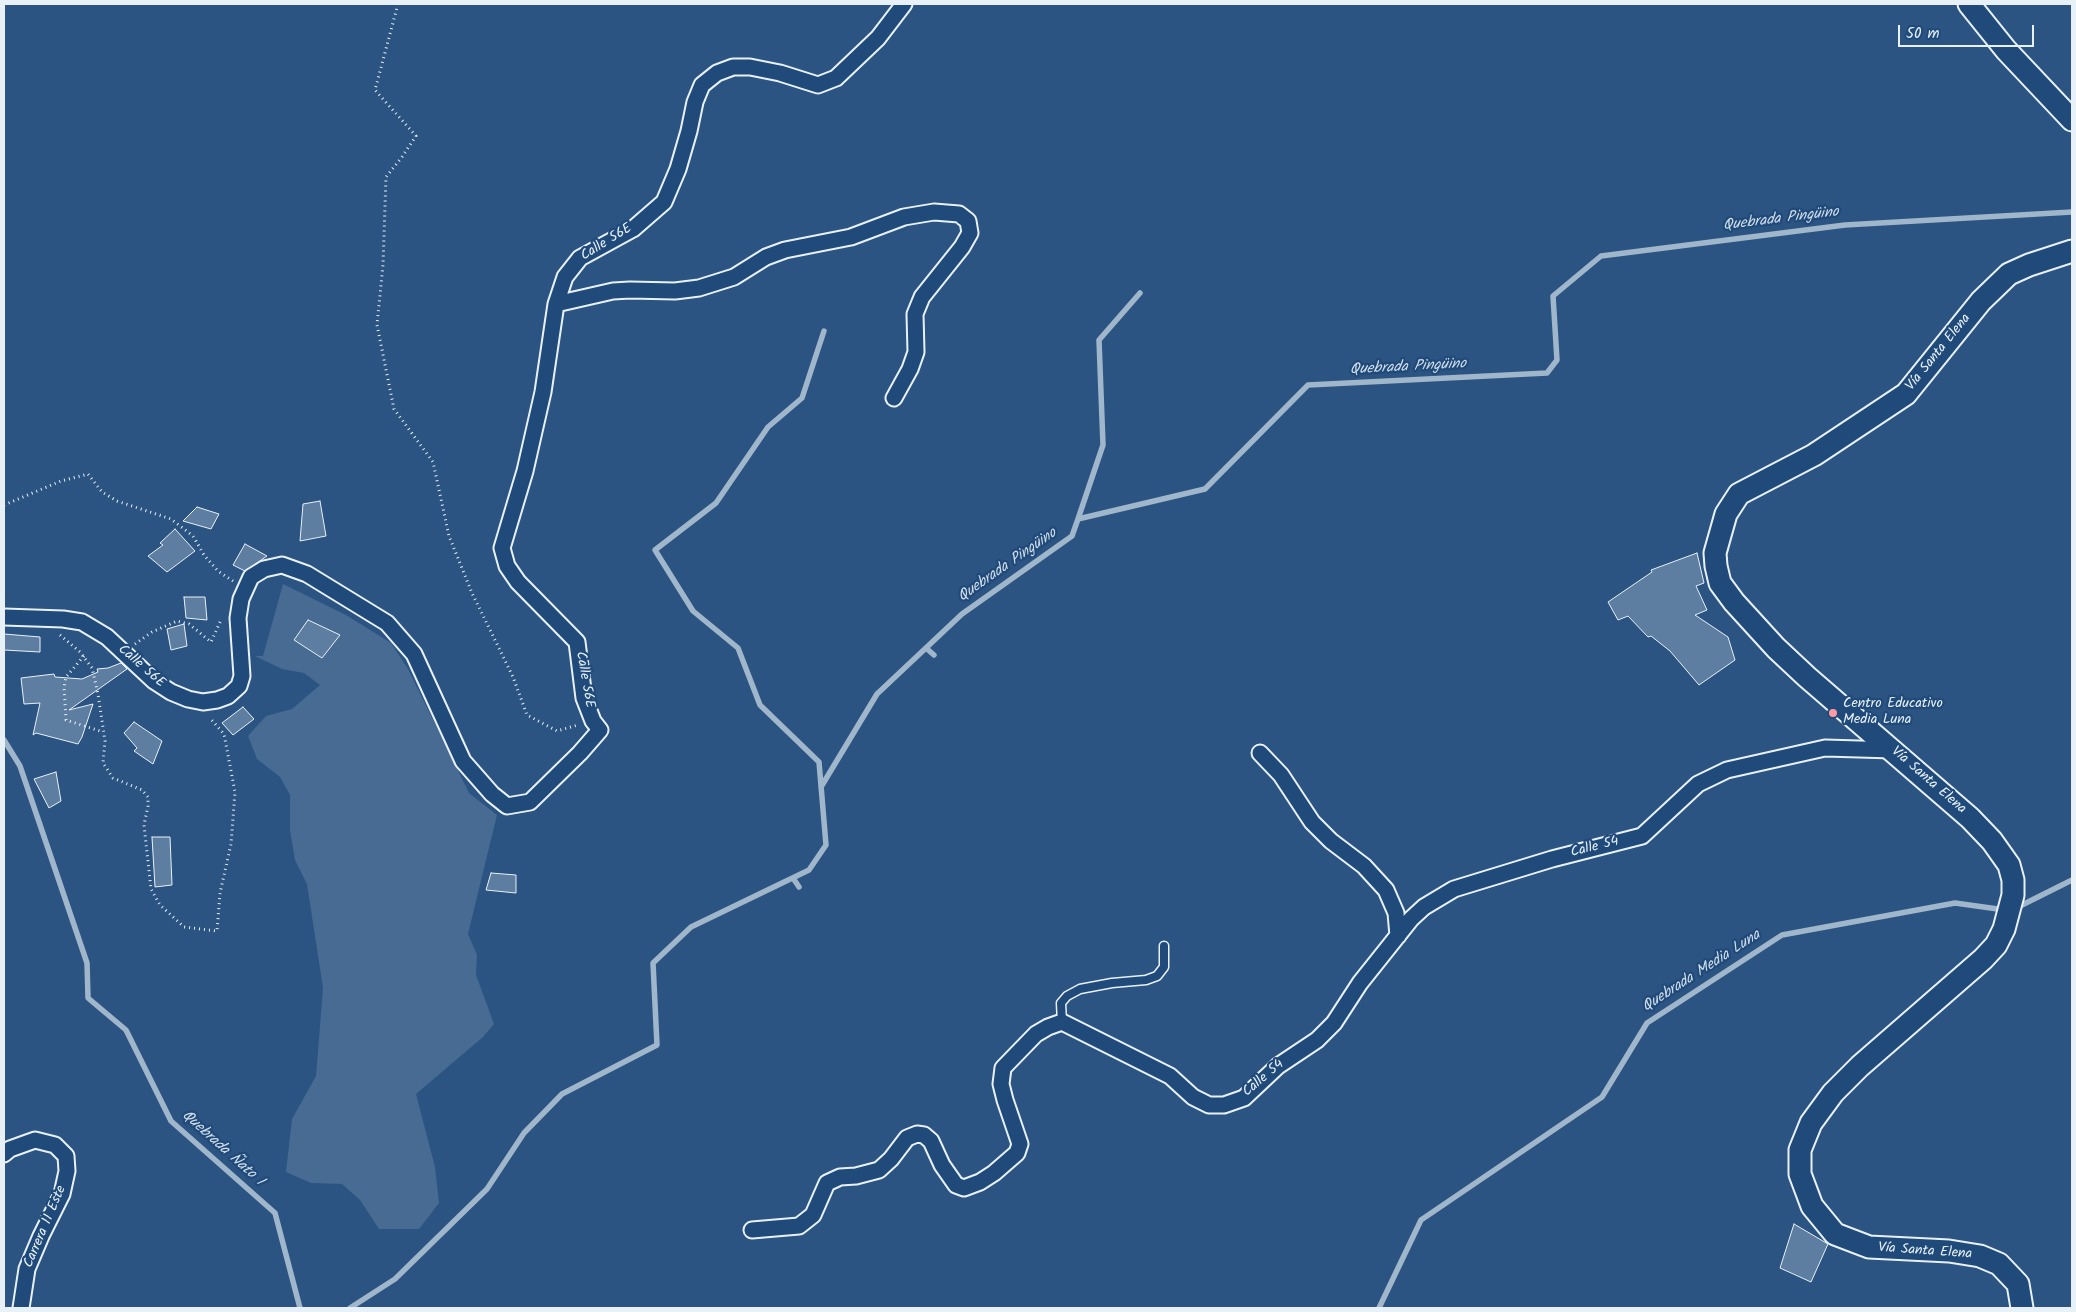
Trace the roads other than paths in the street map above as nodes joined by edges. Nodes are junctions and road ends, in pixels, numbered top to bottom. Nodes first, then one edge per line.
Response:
1 (904, 4) edge
2 (1969, 4) edge
3 (2072, 120) edge
4 (2072, 251) edge
5 (556, 304) junction
6 (894, 398) dead end
7 (4, 617) edge
8 (1893, 750) junction
9 (1260, 753) dead end
10 (1398, 936) junction
11 (1164, 946) dead end
12 (1062, 1022) junction
13 (4, 1154) edge
14 (752, 1230) dead end
15 (21, 1308) edge
16 (2022, 1308) edge

1 - 5 street, Calle 56E
2 - 3 main road
4 - 8 main road, Vía Santa Elena
5 - 6 street
5 - 7 street, Calle 56E
8 - 10 street, Calle 54
8 - 16 main road, Vía Santa Elena
9 - 10 street
10 - 12 street, Calle 54
11 - 12 lane
12 - 14 street
13 - 15 street, Carrera 11 Este

